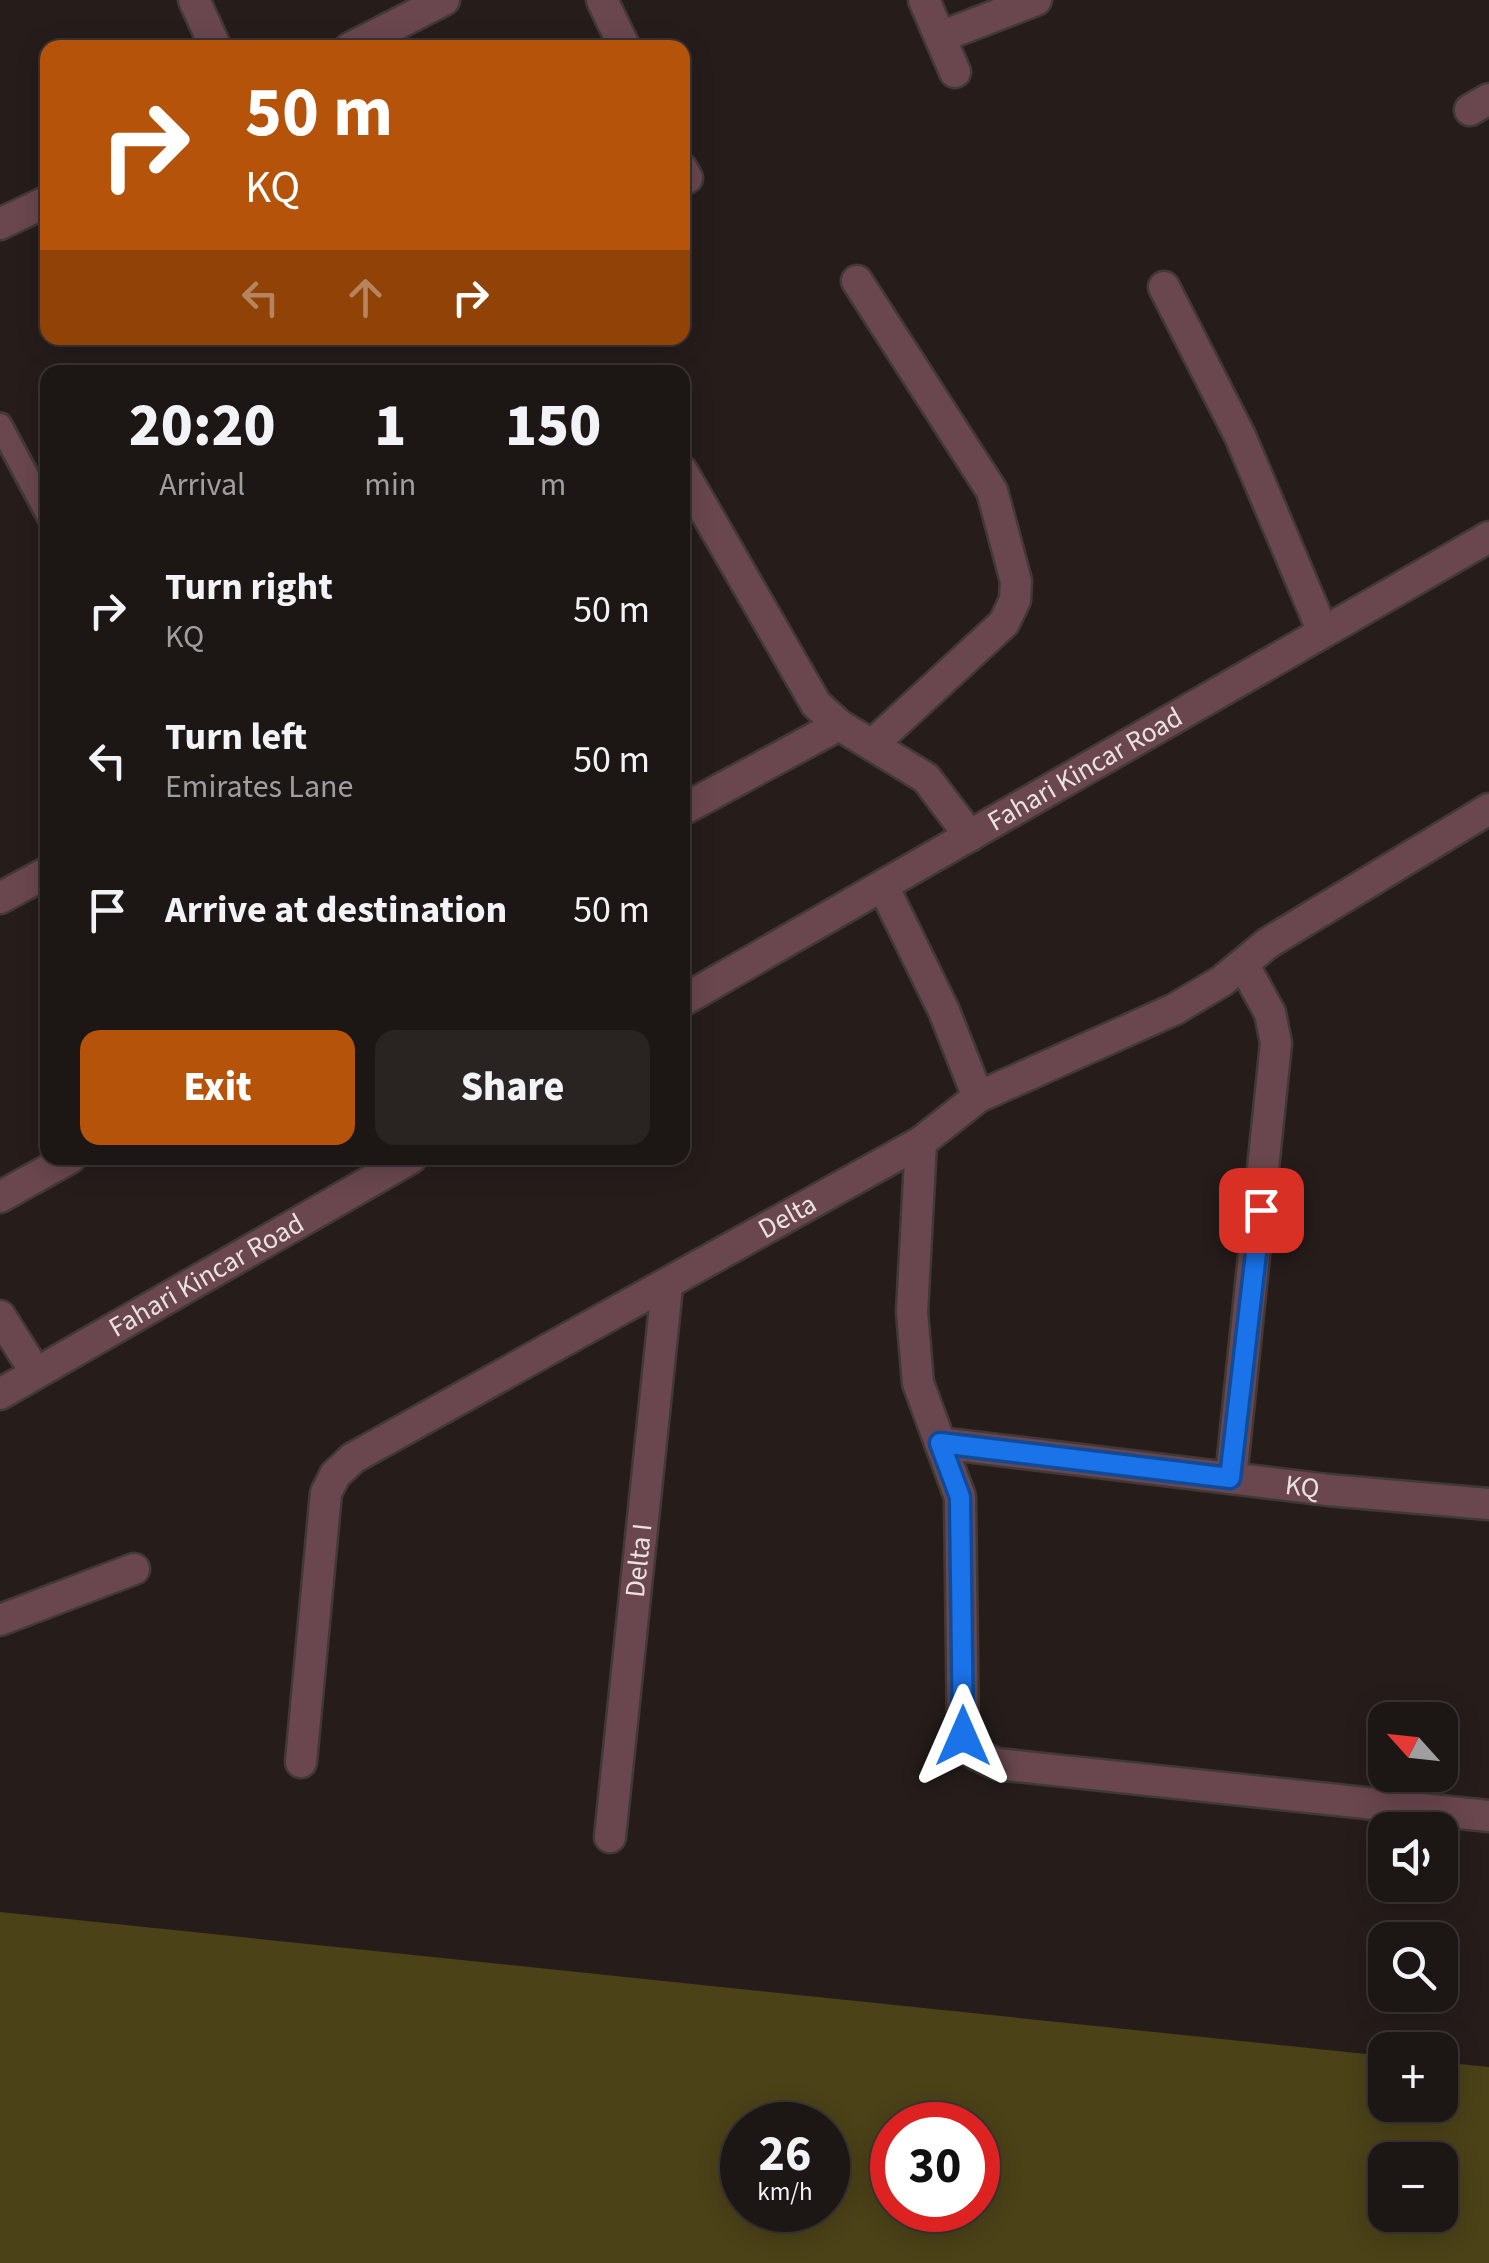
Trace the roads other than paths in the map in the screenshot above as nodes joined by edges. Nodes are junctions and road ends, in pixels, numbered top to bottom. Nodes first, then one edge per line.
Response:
1 (194, 0) edge
2 (444, 0) edge
3 (602, 0) edge
4 (924, 0) edge
5 (1036, 0) edge
6 (940, 37) junction
7 (212, 40) edge
8 (366, 40) edge
9 (621, 40) edge
10 (955, 72) dead end
11 (40, 204) edge
12 (0, 224) edge
13 (857, 280) dead end
14 (1164, 286) dead end
15 (0, 425) edge
16 (690, 485) edge
17 (40, 501) edge
18 (1489, 537) edge
19 (1323, 632) junction
20 (839, 724) junction
21 (872, 744) junction
22 (690, 806) edge
23 (1489, 810) edge
24 (970, 836) junction
25 (40, 876) edge
26 (883, 886) junction
27 (0, 898) edge
28 (1243, 964) junction
29 (690, 997) edge
30 (978, 1096) junction
31 (921, 1142) junction
32 (57, 1165) edge
33 (400, 1165) edge
34 (0, 1196) edge
35 (667, 1286) junction
36 (0, 1316) edge
37 (36, 1374) junction
38 (0, 1394) edge
39 (940, 1443) junction
40 (1230, 1478) junction
41 (1489, 1504) edge
42 (134, 1569) dead end
43 (0, 1620) edge
44 (301, 1762) dead end
45 (1489, 1816) edge
46 (610, 1838) dead end

1 - 7 street
2 - 8 street
3 - 9 street
4 - 6 street
5 - 6 street
6 - 10 street
11 - 12 street
13 - 21 street
14 - 19 street
15 - 17 lane
16 - 20 street
18 - 19 street, Fahari Kincar Road
19 - 24 street, Fahari Kincar Road
20 - 21 street
20 - 22 street
21 - 24 street
23 - 28 street, Delta
24 - 26 street, Fahari Kincar Road
25 - 27 street
26 - 29 street, Fahari Kincar Road
26 - 30 street
28 - 30 street, Delta
28 - 40 street
30 - 31 street, Delta
31 - 35 street, Delta
31 - 39 street
32 - 34 street
33 - 37 street, Fahari Kincar Road
35 - 44 street, Delta
35 - 46 street, Delta I
36 - 37 street
37 - 38 street, Fahari Kincar Road
39 - 40 street, KQ
39 - 45 street
40 - 41 street, KQ
42 - 43 street

